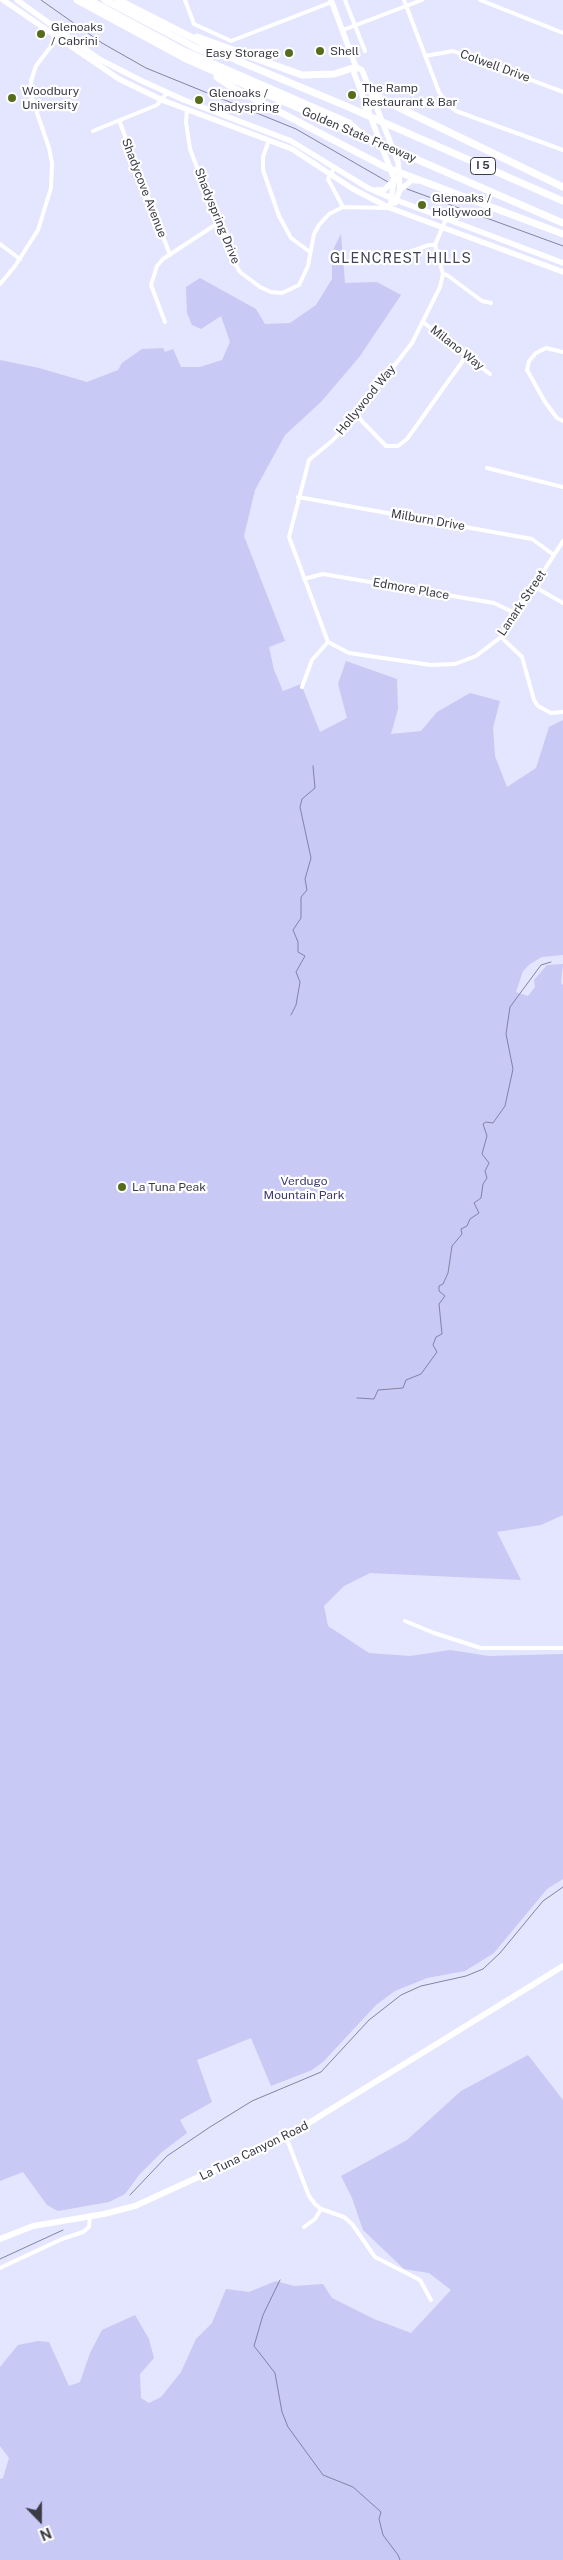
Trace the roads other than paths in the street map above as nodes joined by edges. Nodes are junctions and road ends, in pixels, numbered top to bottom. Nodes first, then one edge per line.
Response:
1 (3, 0) edge
2 (17, 0) edge
3 (77, 0) edge
4 (89, 0) edge
5 (105, 0) edge
6 (118, 0) edge
7 (185, 0) edge
8 (346, 0) edge
9 (404, 0) edge
10 (422, 0) edge
11 (480, 0) edge
12 (331, 1) edge
13 (406, 6) junction
14 (355, 25) junction
15 (175, 30) junction
16 (342, 30) junction
17 (61, 33) junction
18 (563, 33) edge
19 (57, 39) junction
20 (366, 51) dead end
21 (218, 52) junction
22 (425, 56) junction
23 (356, 66) junction
24 (205, 68) junction
25 (370, 91) junction
26 (563, 92) edge
27 (167, 93) junction
28 (162, 100) junction
29 (383, 100) junction
30 (375, 102) junction
31 (190, 103) junction
32 (187, 109) junction
33 (367, 109) junction
34 (119, 120) junction
35 (343, 124) junction
36 (93, 130) dead end
37 (272, 134) junction
38 (269, 140) junction
39 (563, 150) edge
40 (335, 167) junction
41 (390, 168) junction
42 (400, 172) junction
43 (330, 174) junction
44 (394, 179) junction
45 (423, 182) junction
46 (563, 187) edge
47 (368, 188) junction
48 (400, 190) junction
49 (394, 200) junction
50 (563, 201) edge
51 (343, 207) junction
52 (390, 208) junction
53 (446, 219) junction
54 (218, 222) junction
55 (563, 223) edge
56 (443, 227) junction
57 (563, 234) edge
58 (0, 244) edge
59 (435, 245) junction
60 (310, 252) junction
61 (537, 253) junction
62 (170, 255) junction
63 (20, 259) junction
64 (534, 261) junction
65 (381, 262) dead end
66 (563, 263) edge
67 (563, 272) edge
68 (443, 274) junction
69 (0, 284) edge
70 (491, 303) dead end
71 (165, 322) dead end
72 (423, 322) junction
73 (563, 352) edge
74 (467, 355) junction
75 (490, 374) dead end
76 (356, 415) junction
77 (563, 421) edge
78 (486, 468) dead end
79 (563, 487) edge
80 (298, 497) junction
81 (563, 541) edge
82 (554, 555) junction
83 (304, 579) junction
84 (535, 587) junction
85 (563, 603) edge
86 (517, 614) junction
87 (501, 637) junction
88 (328, 642) junction
89 (302, 686) dead end
90 (563, 712) edge
91 (405, 1621) dead end
92 (563, 1648) edge
93 (563, 1966) edge
94 (286, 2137) junction
95 (321, 2209) junction
96 (90, 2216) junction
97 (304, 2227) dead end
98 (0, 2239) edge
99 (0, 2268) edge
100 (431, 2300) dead end

1 - 19 main road
2 - 17 main road
3 - 24 highway, Golden State Freeway / I 5
4 - 35 highway
5 - 21 highway
6 - 15 highway, Golden State Freeway / I 5
7 - 12 street
8 - 14 street
9 - 13 street
10 - 13 street
11 - 18 street
12 - 16 main road
13 - 14 street
13 - 22 street
14 - 16 street
14 - 20 street
15 - 21 highway, Golden State Freeway / I 5
15 - 23 highway
16 - 23 main road
17 - 19 street
17 - 27 main road
19 - 28 main road
19 - 63 street
21 - 50 highway, Golden State Freeway / I 5
22 - 26 street, Colwell Drive
22 - 39 street
23 - 25 main road
23 - 33 main road
24 - 35 highway, Golden State Freeway / I 5
24 - 41 highway
25 - 29 highway
25 - 30 main road
27 - 28 street
27 - 31 main road
28 - 32 main road
28 - 34 street
29 - 30 highway
29 - 46 highway
30 - 33 highway
30 - 42 main road
31 - 32 street, Shadyspring Drive
31 - 37 main road
32 - 38 main road
32 - 54 street, Shadyspring Drive
33 - 41 main road
34 - 36 street
34 - 62 street, Shadycove Avenue
35 - 55 highway, Golden State Freeway / I 5
37 - 38 street
37 - 40 main road
38 - 43 main road
38 - 60 street
40 - 43 street
40 - 47 main road
41 - 42 highway
41 - 44 main road
42 - 45 highway
42 - 48 main road
43 - 51 street
43 - 52 main road
44 - 47 main road
44 - 49 main road
45 - 48 main road
45 - 57 highway
47 - 49 main road
48 - 49 main road
49 - 52 main road
49 - 53 main road
51 - 52 street
51 - 60 street, Shadyspring Drive
52 - 56 main road
53 - 56 street
53 - 61 main road
54 - 60 street, Shadyspring Drive
54 - 62 street
56 - 59 street
56 - 64 main road
58 - 63 street
59 - 65 street
59 - 68 street
61 - 64 main road
61 - 66 main road
62 - 71 street
63 - 69 street
64 - 67 main road
68 - 70 street
68 - 72 street, Hollywood Way
72 - 74 street, Milano Way
72 - 76 street, Hollywood Way
73 - 77 street
74 - 75 street, Milano Way
74 - 76 street
76 - 80 street, Hollywood Way
78 - 79 street
80 - 82 street, Milburn Drive
80 - 83 street, Hollywood Way
81 - 82 street, Lanark Street
82 - 84 street, Lanark Street
83 - 86 street, Edmore Place
83 - 88 street, Hollywood Way
84 - 85 street
84 - 86 street, Lanark Street
86 - 87 street, Lanark Street
87 - 88 street, Lanark Street
87 - 90 street
88 - 89 street
91 - 92 street
93 - 94 main road, La Tuna Canyon Road
94 - 95 street
94 - 96 main road, La Tuna Canyon Road
95 - 97 street
95 - 100 street
96 - 98 main road, La Tuna Canyon Road
96 - 99 street

